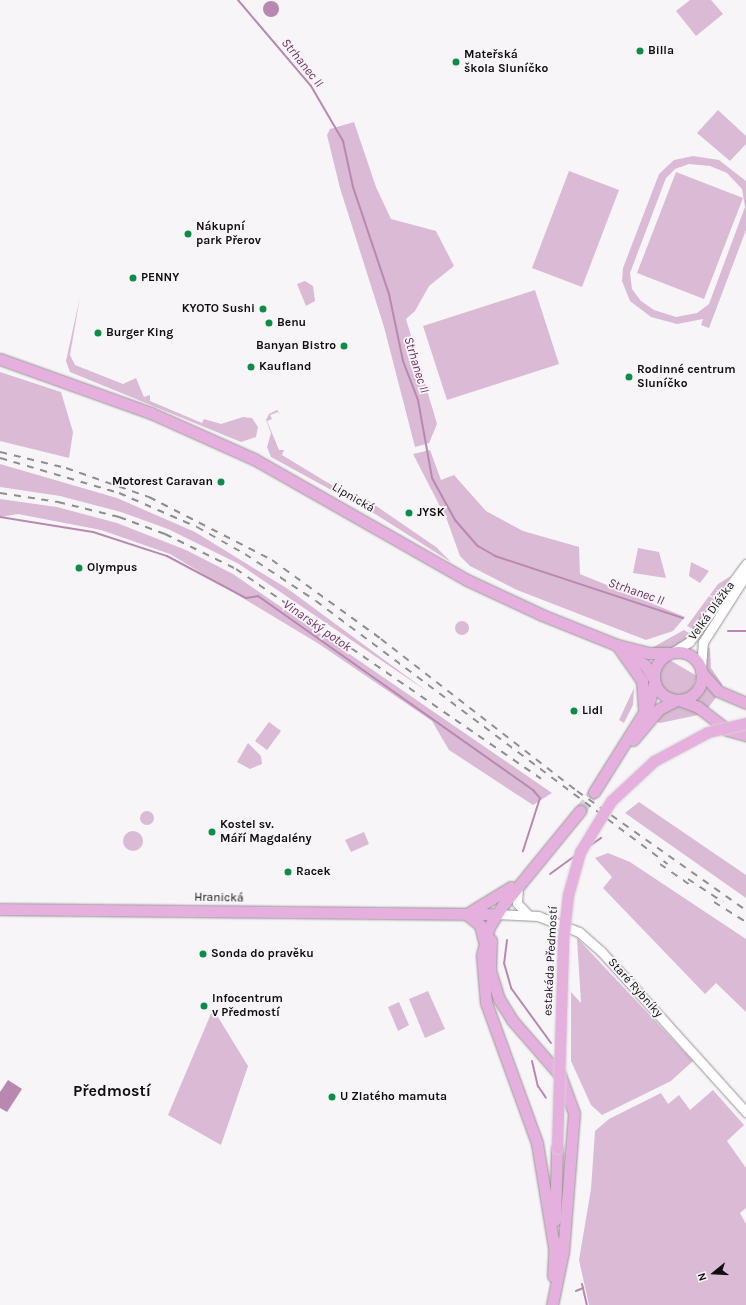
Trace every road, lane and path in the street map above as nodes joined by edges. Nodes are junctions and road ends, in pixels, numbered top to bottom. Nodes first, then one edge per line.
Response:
1 (0, 359) edge
2 (746, 564) edge
3 (746, 575) edge
4 (617, 645) junction
5 (672, 653) junction
6 (701, 671) junction
7 (654, 680) junction
8 (678, 700) junction
9 (746, 703) edge
10 (644, 712) junction
11 (746, 723) edge
12 (746, 735) edge
13 (620, 753) junction
14 (594, 792) tunnel mouth
15 (580, 811) tunnel mouth
16 (522, 880) junction
17 (0, 909) edge
18 (466, 914) junction
19 (496, 914) junction
20 (528, 915) junction
21 (484, 944) junction
22 (746, 1112) edge
23 (554, 1248) junction
24 (552, 1305) edge

1 - 4 main road, Lipnická
2 - 5 street, Velká Dlážka
3 - 6 street, Velká Dlážka
4 - 5 main road, Lipnická
4 - 7 main road, Lipnická
4 - 10 main road
5 - 6 main road
5 - 7 main road
6 - 8 main road
6 - 9 main road
7 - 8 main road
7 - 10 main road
8 - 12 main road
8 - 13 main road
10 - 13 main road
11 - 23 main road, estakáda Předmostí, bridge
13 - 14 main road
15 - 16 main road
16 - 18 main road
16 - 19 main road
16 - 20 street
17 - 18 main road, Hranická
18 - 19 main road, Hranická
18 - 21 main road
19 - 20 street, Staré Rybníky
19 - 21 main road
19 - 24 main road
20 - 22 street, Staré Rybníky
21 - 23 main road
23 - 24 main road

